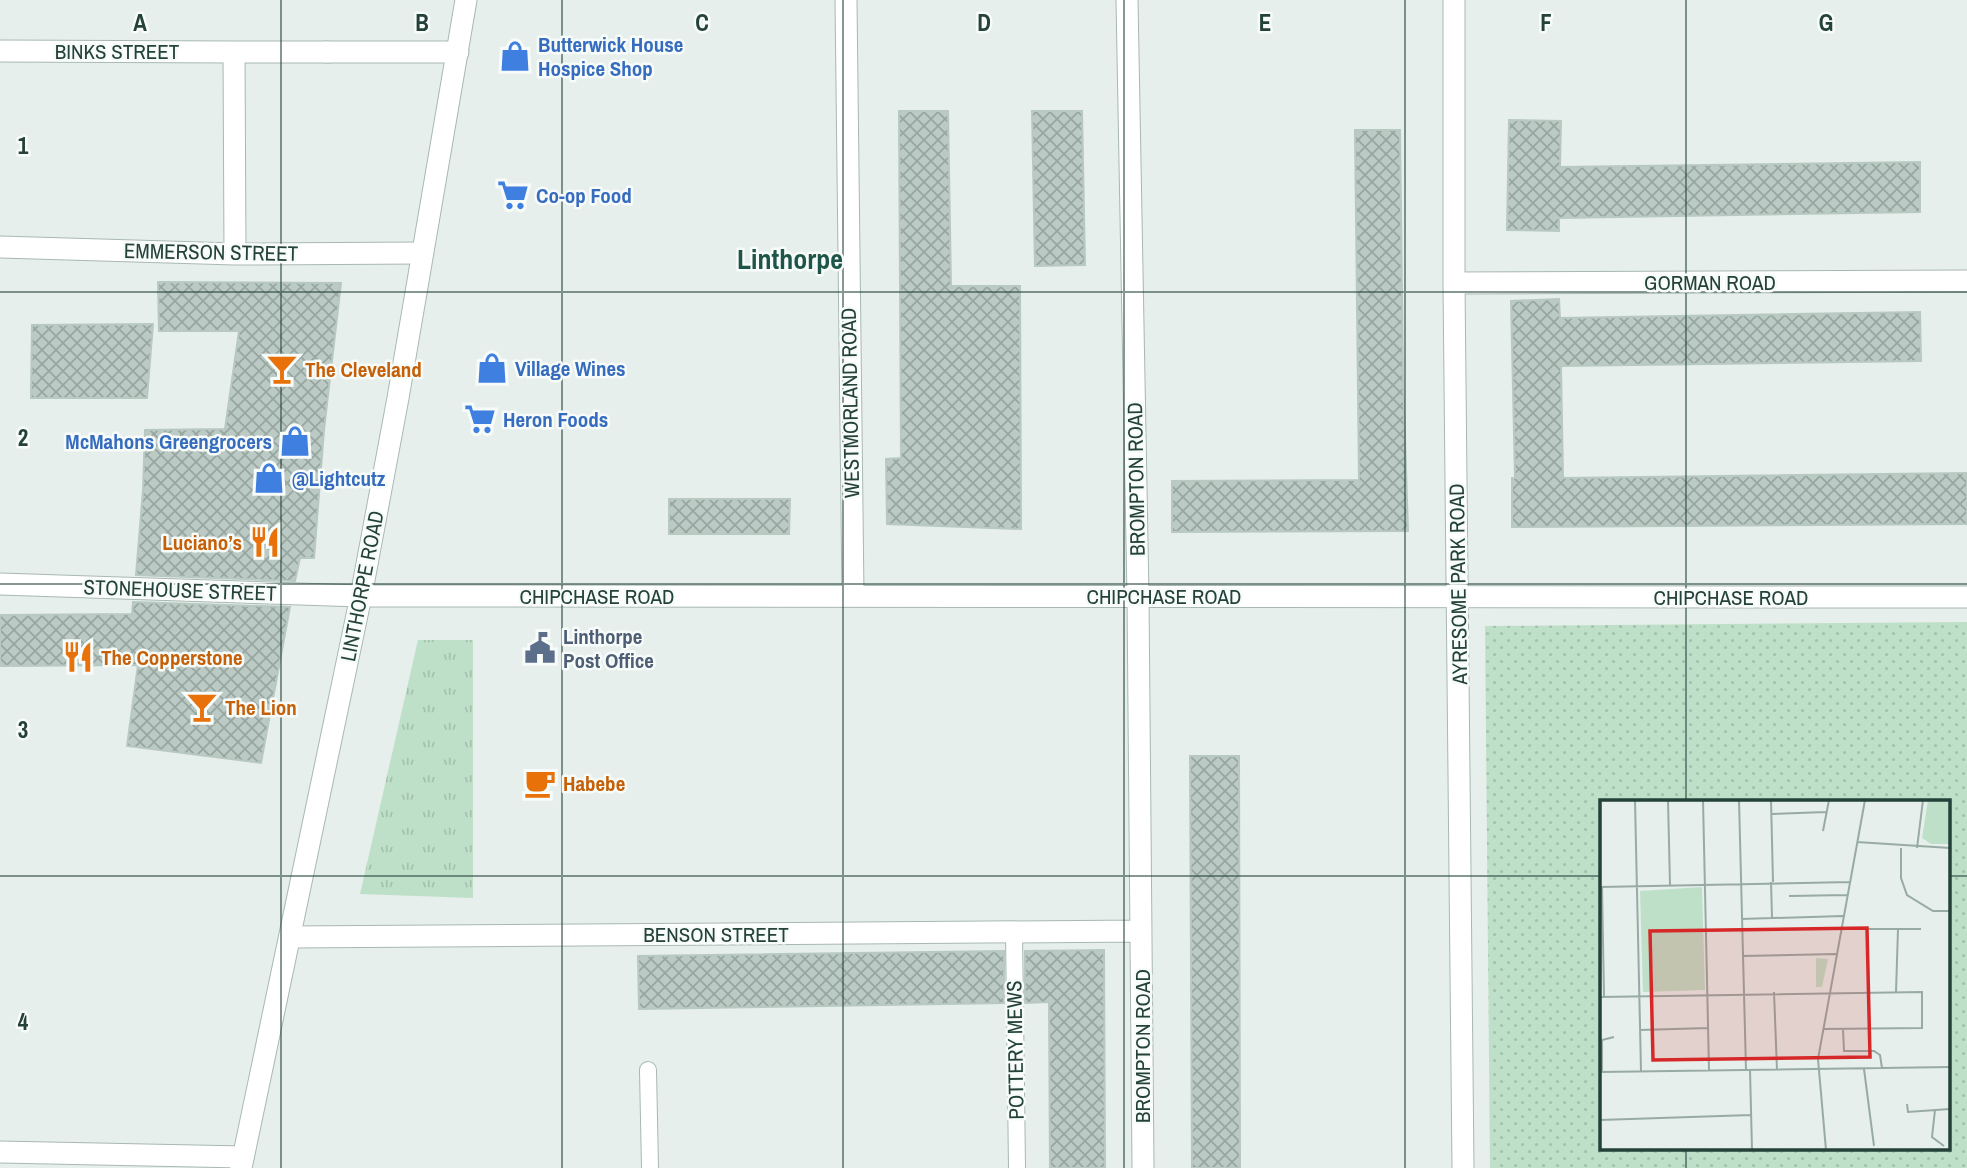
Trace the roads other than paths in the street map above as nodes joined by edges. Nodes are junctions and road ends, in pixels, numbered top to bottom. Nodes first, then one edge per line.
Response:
1 (466, 0) edge
2 (846, 0) edge
3 (1127, 0) edge
4 (1454, 0) edge
5 (0, 51) edge
6 (234, 52) junction
7 (458, 52) junction
8 (0, 247) edge
9 (421, 253) junction
10 (236, 254) junction
11 (1967, 281) edge
12 (1454, 283) junction
13 (0, 584) edge
14 (361, 596) junction
15 (853, 596) junction
16 (1139, 596) junction
17 (1459, 596) junction
18 (1967, 597) edge
19 (1141, 931) junction
20 (1014, 933) junction
21 (291, 937) junction
22 (648, 1070) dead end
23 (0, 1152) edge
24 (242, 1162) edge
25 (650, 1168) edge
26 (1017, 1168) edge
27 (1143, 1168) edge
28 (1463, 1168) edge

1 - 7 street, LINTHORPE ROAD
2 - 15 street, WESTMORLAND ROAD
3 - 16 street, BROMPTON ROAD
4 - 12 street, AYRESOME PARK ROAD
5 - 6 street, BINKS STREET
6 - 7 street, BINKS STREET
6 - 10 street
7 - 9 street, LINTHORPE ROAD
8 - 10 street, EMMERSON STREET
9 - 10 street, EMMERSON STREET
9 - 14 street, LINTHORPE ROAD
11 - 12 street, GORMAN ROAD
12 - 17 street, AYRESOME PARK ROAD
13 - 14 street, STONEHOUSE STREET
14 - 15 street, CHIPCHASE ROAD
14 - 21 street, LINTHORPE ROAD
15 - 16 street, CHIPCHASE ROAD
16 - 17 street, CHIPCHASE ROAD
16 - 19 street, BROMPTON ROAD
17 - 18 street, CHIPCHASE ROAD
17 - 28 street, AYRESOME PARK ROAD
19 - 20 street, BENSON STREET
19 - 27 street, BROMPTON ROAD
20 - 21 street, BENSON STREET
20 - 26 lane, POTTERY MEWS
21 - 24 street, LINTHORPE ROAD
22 - 25 lane
23 - 24 street

